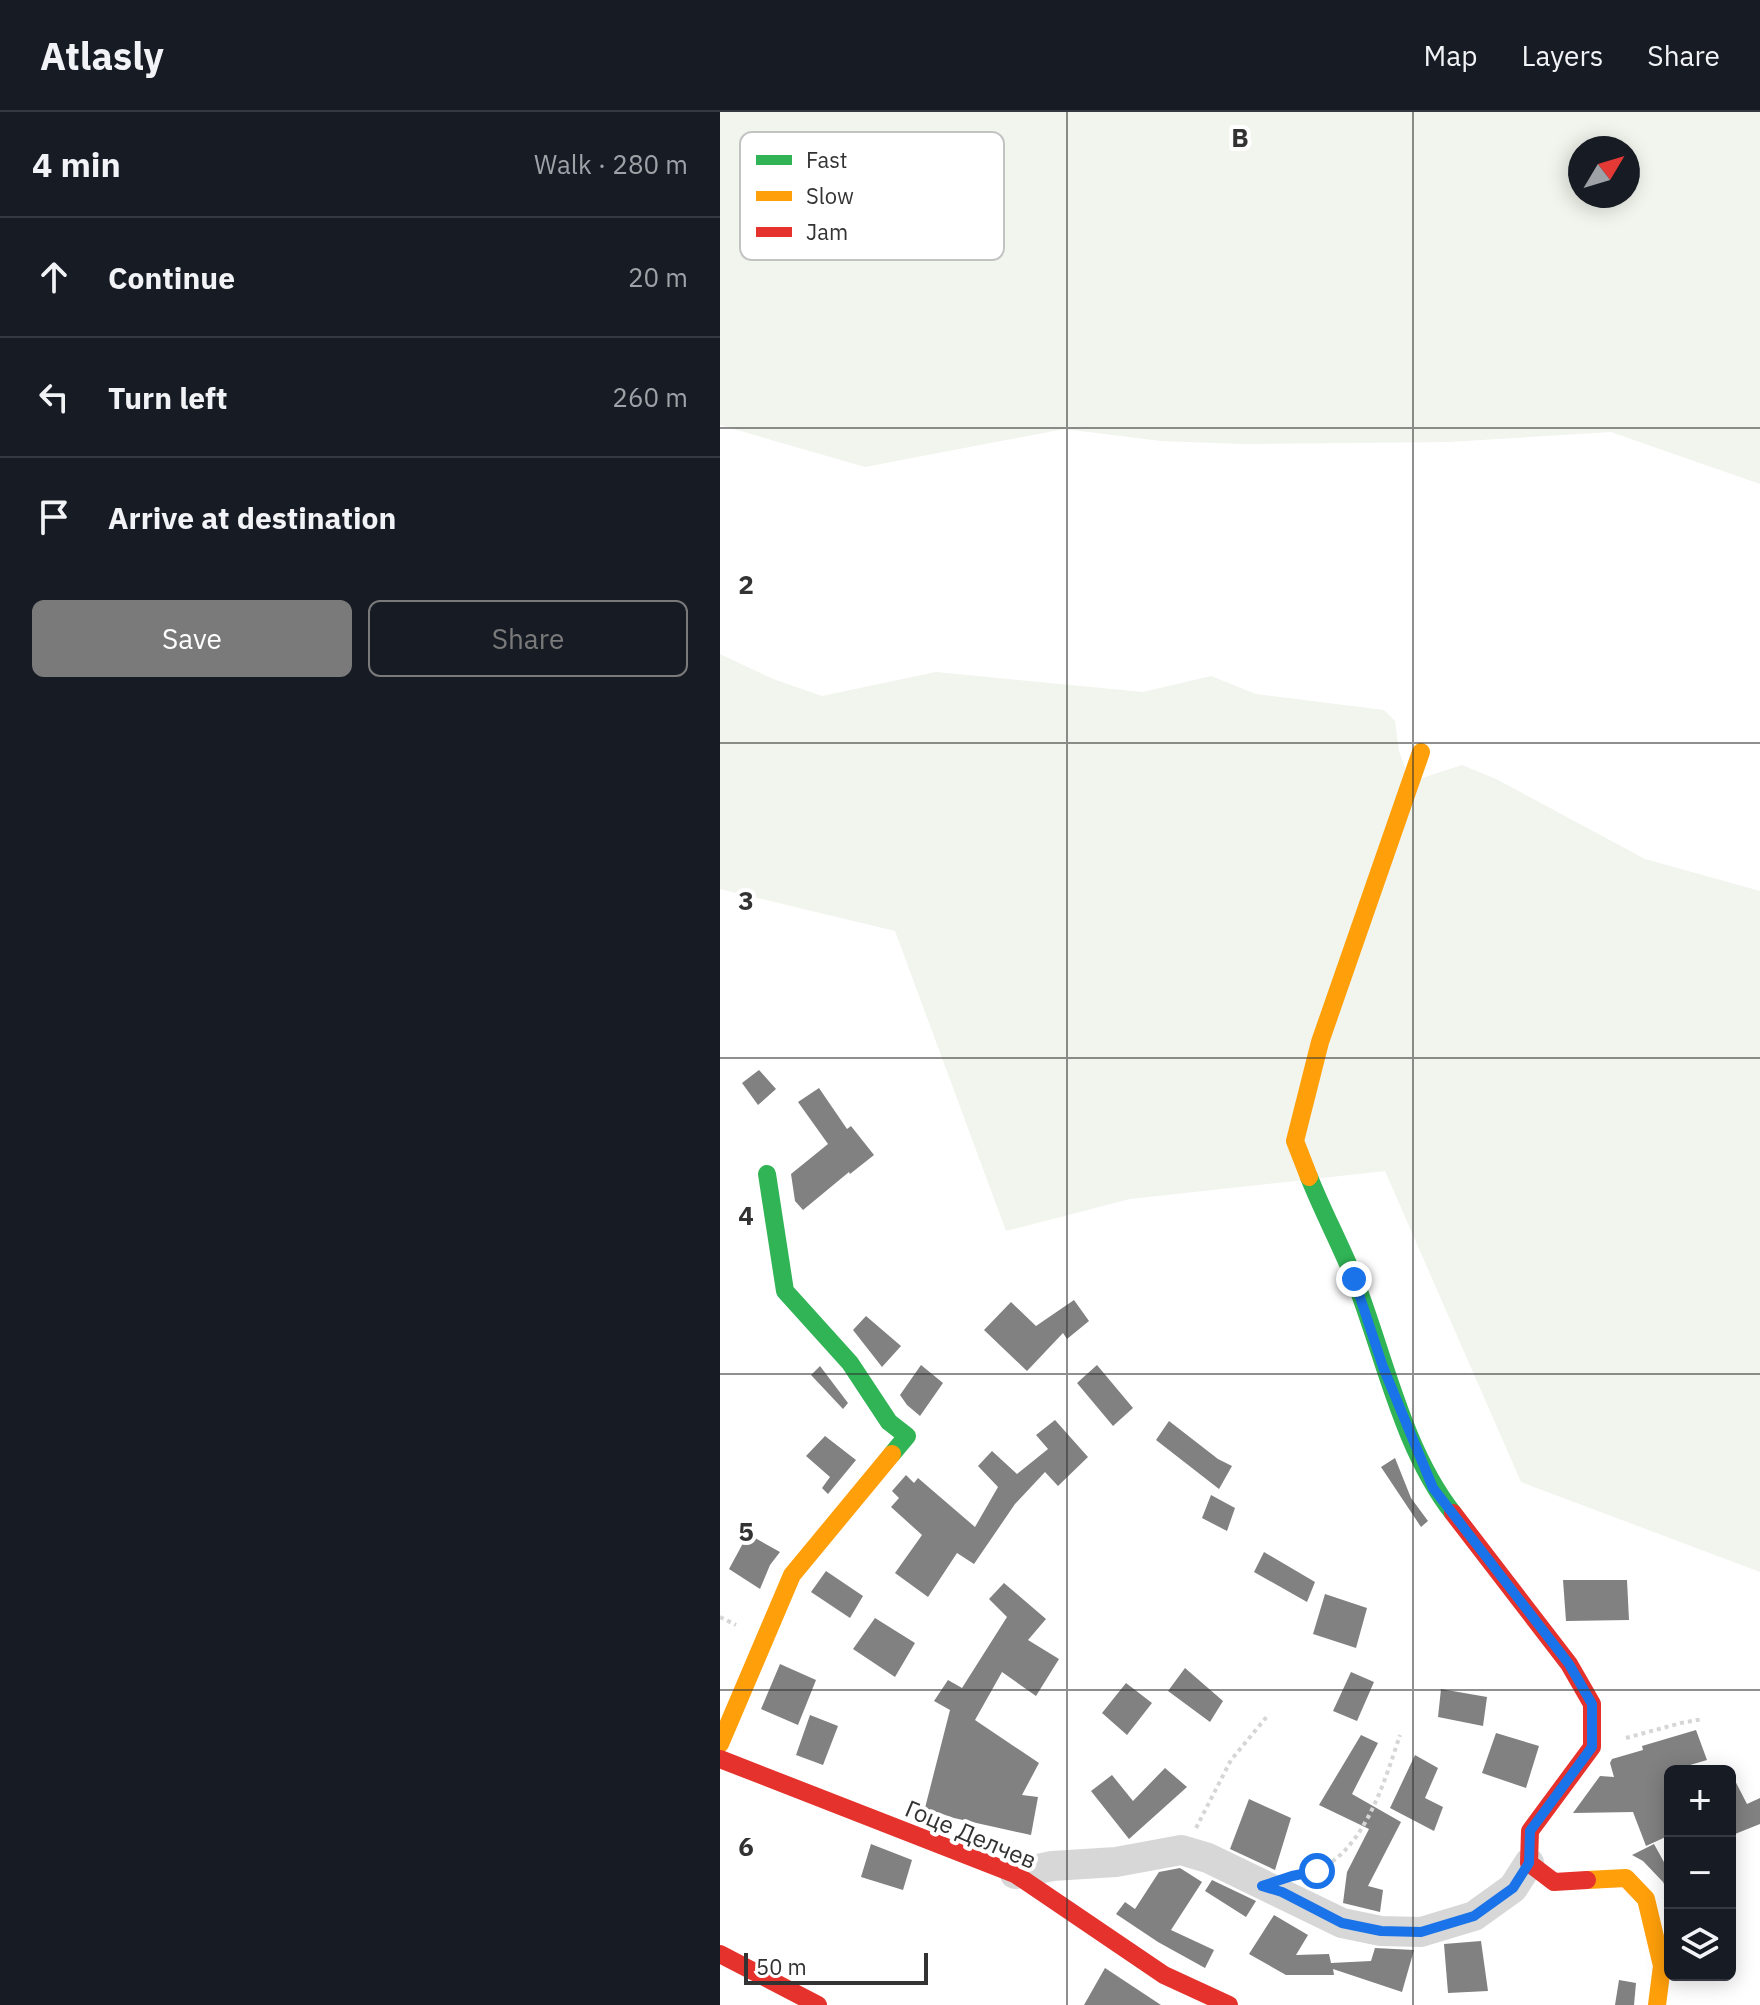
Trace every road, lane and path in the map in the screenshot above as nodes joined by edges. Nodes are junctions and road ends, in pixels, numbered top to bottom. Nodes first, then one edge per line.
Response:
1 (1421, 752) dead end
2 (767, 1174) dead end
3 (1269, 1714) dead end
4 (1703, 1719) dead end
5 (1400, 1735) dead end
6 (1592, 1740) junction
7 (720, 1744) edge
8 (720, 1759) edge
9 (1181, 1850) junction
10 (1529, 1863) junction
11 (1015, 1874) junction
12 (1262, 1886) junction
13 (720, 1954) edge
14 (818, 2005) edge
15 (1229, 2005) edge
16 (1657, 2005) edge

1 - 6 street
2 - 7 street
3 - 9 path
4 - 6 path
5 - 12 path
6 - 10 street
8 - 11 street, Гоце Делчев
9 - 11 street
9 - 12 street
10 - 12 street
10 - 16 street
11 - 15 street, Гоце Делчев
13 - 14 street

